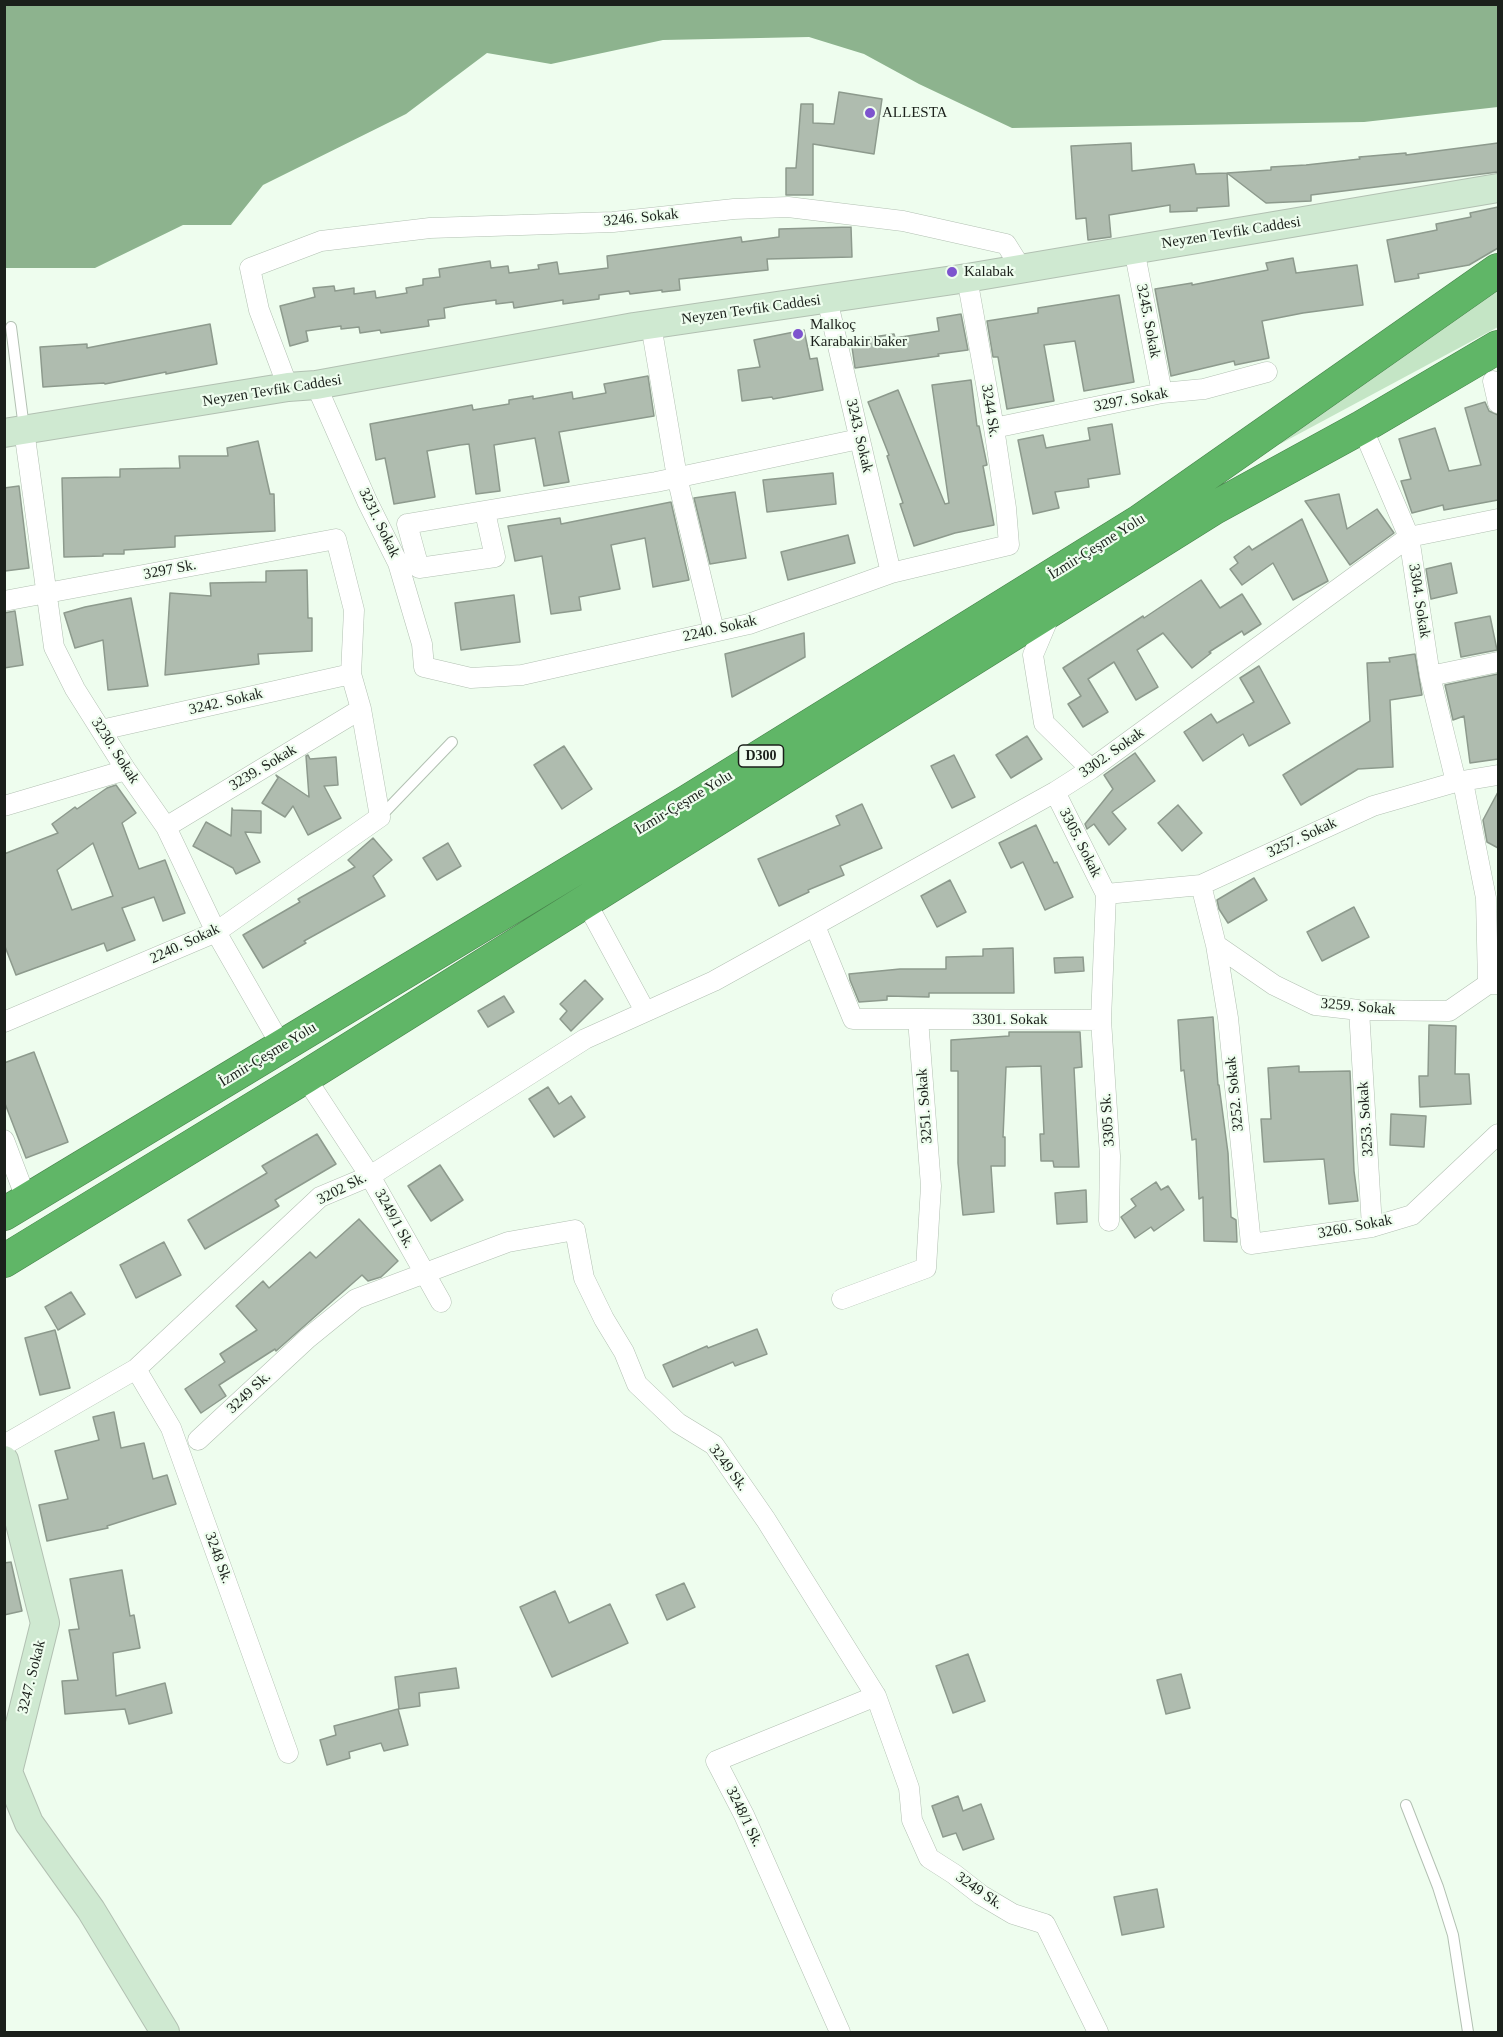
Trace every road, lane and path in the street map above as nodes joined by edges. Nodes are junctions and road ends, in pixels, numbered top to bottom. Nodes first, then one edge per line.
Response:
1 (1498, 188) edge
2 (1134, 249) junction
3 (250, 268) joint
4 (1021, 268) junction
5 (1498, 270) edge
6 (968, 278) junction
7 (827, 299) junction
8 (651, 325) junction
9 (11, 327) dead end
10 (1498, 347) edge
11 (1267, 372) dead end
12 (1493, 381) dead end
13 (302, 386) junction
14 (1162, 393) junction
15 (1498, 403) edge
16 (1362, 427) junction
17 (994, 428) junction
18 (14, 432) edge
19 (859, 439) junction
20 (677, 477) junction
21 (485, 512) junction
22 (1498, 519) edge
23 (1409, 537) junction
24 (1009, 545) joint
25 (891, 573) junction
26 (46, 593) junction
27 (4, 601) edge
28 (1052, 610) junction
29 (714, 631) junction
30 (1498, 662) edge
31 (424, 667) joint
32 (351, 674) junction
33 (1430, 676) junction
34 (361, 709) junction
35 (101, 730) junction
36 (452, 742) dead end
37 (1091, 769) junction
38 (126, 770) junction
39 (1498, 775) edge
40 (1459, 782) junction
41 (1055, 792) junction
42 (4, 806) edge
43 (380, 817) junction
44 (166, 827) junction
45 (1201, 885) junction
46 (1106, 894) junction
47 (1492, 898) edge
48 (586, 902) junction
49 (815, 926) junction
50 (216, 932) junction
51 (1216, 945) junction
52 (714, 981) joint
53 (1493, 984) edge
54 (1359, 1010) junction
55 (645, 1011) junction
56 (918, 1019) junction
57 (1101, 1020) junction
58 (4, 1022) edge
59 (282, 1047) junction
60 (305, 1077) junction
61 (1498, 1134) edge
62 (4, 1140) edge
63 (370, 1176) junction
64 (16, 1208) edge
65 (1109, 1221) dead end
66 (1372, 1227) junction
67 (1251, 1244) joint
68 (4, 1261) edge
69 (425, 1272) junction
70 (842, 1299) dead end
71 (441, 1302) dead end
72 (136, 1368) junction
73 (198, 1440) dead end
74 (4, 1445) edge
75 (4, 1460) edge
76 (876, 1696) junction
77 (288, 1753) dead end
78 (1406, 1805) dead end
79 (165, 2032) edge
80 (840, 2032) edge
81 (1098, 2032) edge
82 (1468, 2032) edge

1 - 2 street, Neyzen Tevfik Caddesi
2 - 4 street, Neyzen Tevfik Caddesi
2 - 14 street, 3245. Sokak
3 - 4 street, 3246. Sokak
3 - 13 street, 3231. Sokak
4 - 6 street, Neyzen Tevfik Caddesi
5 - 59 highway, İzmir-Çeşme Yolu / D300
6 - 7 street, Neyzen Tevfik Caddesi
6 - 17 street, 3244 Sk.
7 - 8 street, Neyzen Tevfik Caddesi
7 - 19 street, 3243. Sokak
8 - 13 street, Neyzen Tevfik Caddesi
8 - 20 street
9 - 18 lane
10 - 16 highway, İzmir-Çeşme Yolu / D300
11 - 14 street, 3297. Sokak
12 - 15 street
13 - 18 street, Neyzen Tevfik Caddesi
13 - 31 street, 3231. Sokak
14 - 17 street, 3297. Sokak
16 - 23 street, 3304. Sokak
16 - 28 highway, İzmir-Çeşme Yolu / D300
17 - 24 street, 3244 Sk.
18 - 26 street, 3230. Sokak
19 - 20 street
19 - 25 street, 3243. Sokak
20 - 21 street
20 - 29 street
21 - 21 street
22 - 23 street, 3302. Sokak
23 - 33 street, 3304. Sokak
23 - 37 street, 3302. Sokak
24 - 25 street, 2240. Sokak
25 - 29 street, 2240. Sokak
26 - 27 street, 3297 Sk.
26 - 32 street, 3297 Sk.
26 - 35 street, 3230. Sokak
28 - 37 street
28 - 48 highway, İzmir-Çeşme Yolu / D300
29 - 31 street, 2240. Sokak
30 - 33 street
32 - 34 street
32 - 35 street, 3242. Sokak
33 - 40 street, 3304. Sokak
34 - 43 street
34 - 44 street, 3239. Sokak
35 - 38 street, 3230. Sokak
36 - 43 lane
37 - 41 street, 3302. Sokak
38 - 42 street
38 - 44 street, 3230. Sokak
39 - 40 street, 3257. Sokak
40 - 45 street, 3257. Sokak
40 - 47 street, 3304. Sokak
41 - 46 street, 3305. Sokak
41 - 49 street, 3302. Sokak
43 - 50 street, 2240. Sokak
44 - 50 street, 3230. Sokak
45 - 46 street, 3257. Sokak
45 - 51 street
46 - 57 street, 3305 Sk.
47 - 53 street, 3304. Sokak
48 - 55 street
48 - 60 highway, İzmir-Çeşme Yolu / D300
49 - 52 street, 3302. Sokak
49 - 56 street
50 - 58 street, 2240. Sokak
50 - 59 street, 3230. Sokak
51 - 54 street, 3259. Sokak
51 - 67 street, 3252. Sokak
52 - 55 street, 3202 Sk.
53 - 54 street, 3259. Sokak
54 - 66 street, 3253. Sokak
55 - 63 street, 3202 Sk.
56 - 57 street, 3301. Sokak
56 - 70 street, 3251. Sokak
57 - 65 street, 3305 Sk.
59 - 64 highway, İzmir-Çeşme Yolu / D300
60 - 63 street, 3249/1 Sk.
60 - 68 highway, İzmir-Çeşme Yolu / D300
61 - 66 street, 3260. Sokak
62 - 64 street
63 - 69 street, 3249/1 Sk.
63 - 72 street, 3202 Sk.
66 - 67 street, 3260. Sokak
69 - 71 street, 3249/1 Sk.
69 - 73 street, 3249 Sk.
69 - 76 street, 3249 Sk.
72 - 74 street, 3202 Sk.
72 - 77 street, 3248 Sk.
75 - 79 street, 3247. Sokak
76 - 80 street, 3248/1 Sk.
76 - 81 street, 3249 Sk.
78 - 82 lane

